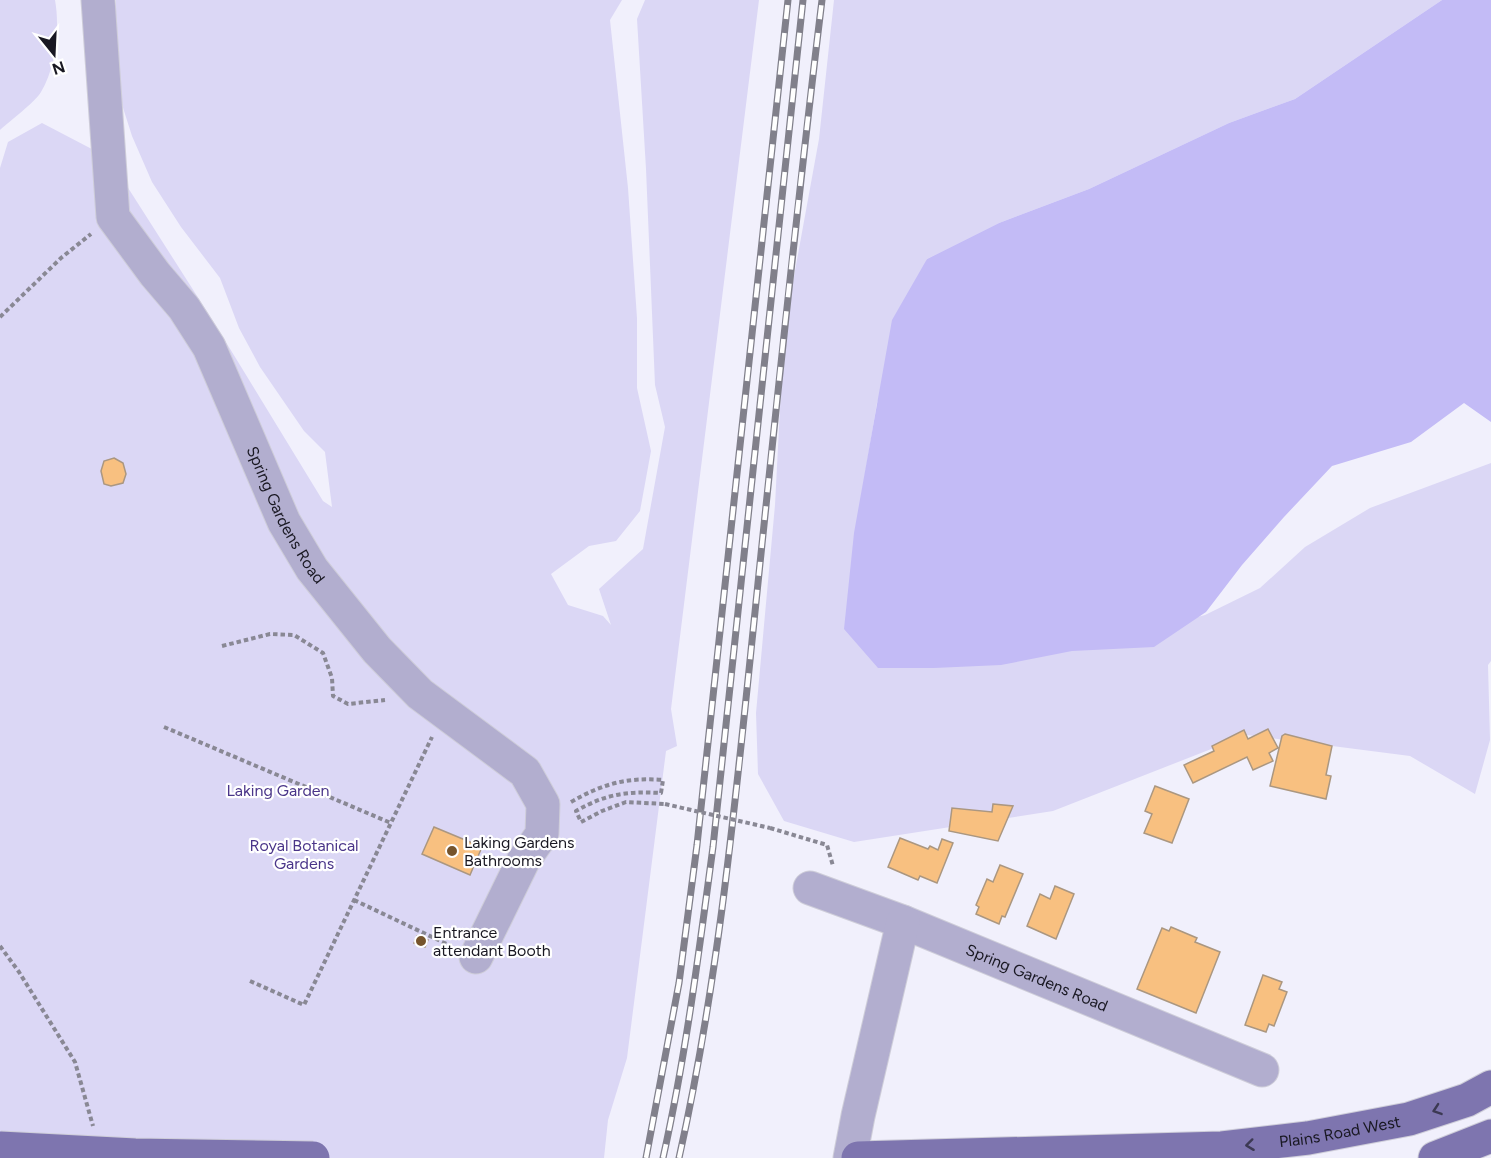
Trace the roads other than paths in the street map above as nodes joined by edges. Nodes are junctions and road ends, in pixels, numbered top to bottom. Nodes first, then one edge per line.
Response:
1 (98, 0) edge
2 (822, 878) road end
3 (903, 922) junction
4 (476, 957) road end
5 (1262, 1070) dead end
6 (1491, 1087) edge
7 (1491, 1136) edge
8 (0, 1148) edge
9 (313, 1158) edge
10 (850, 1158) edge
11 (858, 1158) edge
12 (1435, 1158) edge

1 - 4 street, Spring Gardens Road
2 - 3 street, Spring Gardens Road
3 - 5 street, Spring Gardens Road
3 - 10 street
6 -> 11 main road, Plains Road West
7 - 12 main road
8 - 9 main road, bridge

